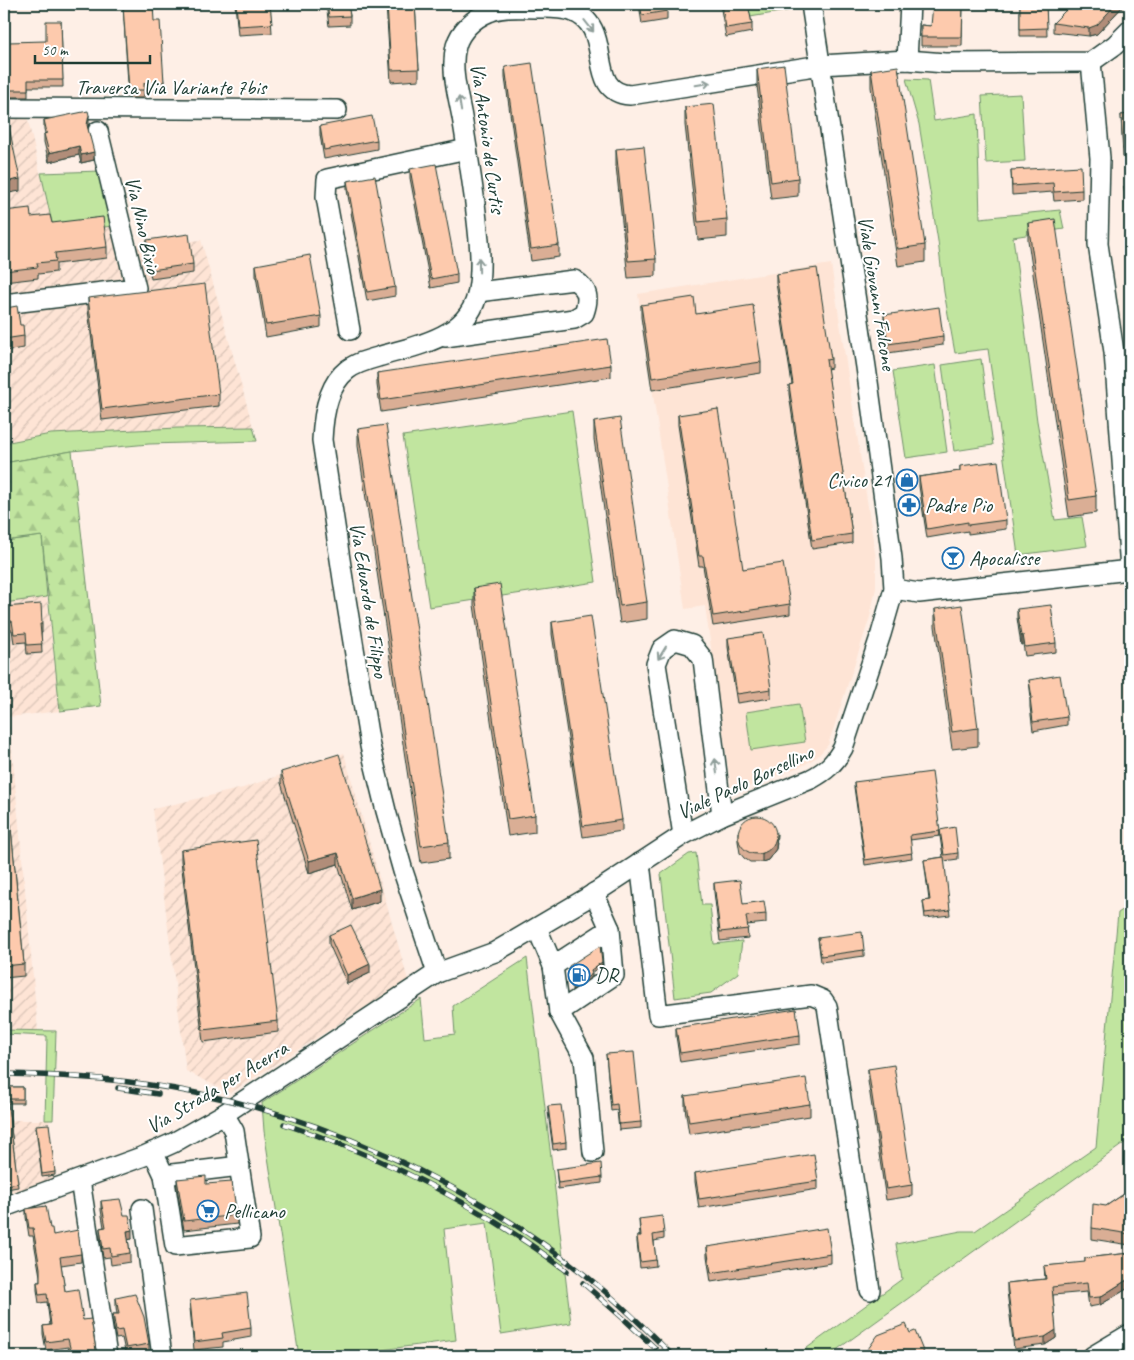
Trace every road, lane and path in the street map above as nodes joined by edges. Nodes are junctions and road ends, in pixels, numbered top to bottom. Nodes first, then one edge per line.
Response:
1 (811, 4) edge
2 (910, 4) edge
3 (1130, 30) edge
4 (907, 60) junction
5 (1091, 62) junction
6 (821, 65) junction
7 (4, 108) edge
8 (337, 110) dead end
9 (98, 131) dead end
10 (467, 150) junction
11 (478, 292) junction
12 (4, 304) edge
13 (470, 312) joint
14 (350, 330) dead end
15 (439, 338) junction
16 (1130, 570) edge
17 (894, 589) junction
18 (722, 815) junction
19 (683, 835) junction
20 (640, 863) junction
21 (594, 893) junction
22 (537, 928) junction
23 (610, 929) junction
24 (553, 966) junction
25 (437, 973) junction
26 (559, 1012) junction
27 (224, 1114) junction
28 (153, 1152) junction
29 (594, 1152) dead end
30 (240, 1166) junction
31 (164, 1175) junction
32 (80, 1180) junction
33 (4, 1207) edge
34 (142, 1209) dead end
35 (870, 1290) dead end
36 (1130, 1334) edge
37 (107, 1356) edge
38 (162, 1356) edge
39 (1093, 1356) edge

1 - 6 street, Viale Giovanni Falcone
2 - 4 street
3 - 5 street
4 - 5 street
4 - 6 street
5 - 16 street
10 -> 6 street, Via Antonio de Curtis
6 - 17 street, Viale Giovanni Falcone
7 - 8 street, Traversa Via Variante 7bis
9 - 12 street, Via Nino Bixio
11 -> 10 street, Via Antonio de Curtis
10 - 14 street
11 - 13 street, Via Antonio de Curtis
11 - 15 street
13 - 15 street, Via Eduardo de Filippo
15 - 25 street, Via Eduardo de Filippo
16 - 17 street
17 - 18 street, Viale Paolo Borsellino
18 - 19 street, Viale Paolo Borsellino
18 -> 19 street
19 - 20 street, Viale Paolo Borsellino
20 - 21 street, Viale Paolo Borsellino
20 - 35 street
21 - 22 street, Viale Paolo Borsellino
21 - 23 street
22 - 24 street
22 - 25 street, Viale Paolo Borsellino
23 - 24 street
23 - 26 street
24 - 26 street
25 - 27 street, Via Strada per Acerra
26 - 29 street
27 - 28 street, Via Strada per Acerra
27 - 30 street
28 - 31 street
28 - 32 street, Via Strada per Acerra
30 - 31 street
30 - 31 street
32 - 33 street, Via Strada per Acerra
32 - 37 street
34 - 38 street
36 - 39 street

